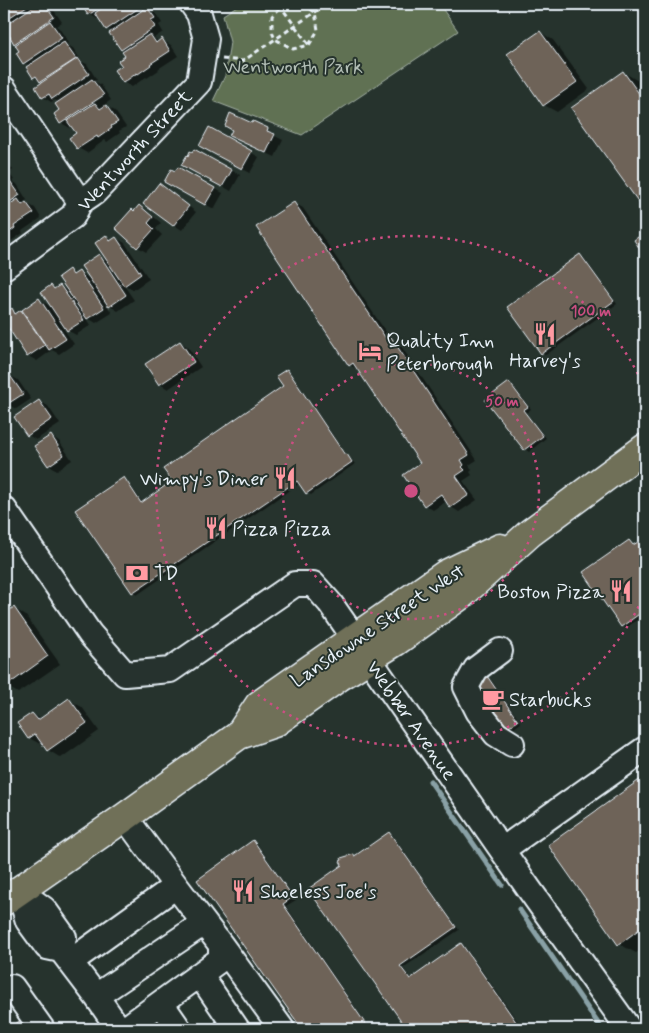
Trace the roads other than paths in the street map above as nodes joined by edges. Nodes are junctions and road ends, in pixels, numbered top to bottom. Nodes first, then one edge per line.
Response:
1 (192, 4) edge
2 (4, 90) edge
3 (80, 202) junction
4 (4, 267) edge
5 (645, 449) edge
6 (4, 509) edge
7 (362, 648) junction
8 (500, 651) dead end
9 (512, 744) dead end
10 (645, 749) edge
11 (125, 817) junction
12 (502, 850) junction
13 (176, 886) junction
14 (11, 896) edge
15 (204, 923) junction
16 (221, 946) junction
17 (66, 956) junction
18 (200, 975) junction
19 (12, 987) dead end
20 (96, 996) junction
21 (161, 1003) junction
22 (42, 1029) edge
23 (119, 1029) edge
24 (125, 1029) edge
25 (179, 1029) edge
26 (237, 1029) edge
27 (282, 1029) edge
28 (629, 1029) edge

1 - 3 street, Wentworth Street
2 - 3 street
3 - 4 street, Wentworth Street
5 - 7 main road, Lansdowne Street West
6 - 7 street, Webber Avenue
7 - 11 main road, Lansdowne Street West
7 - 12 street, Webber Avenue
8 - 9 street
10 - 12 street
11 - 13 street
11 - 14 main road, Lansdowne Street West
12 - 28 street, Webber Avenue
13 - 15 street
13 - 17 street
14 - 17 street
15 - 16 street
15 - 20 street
16 - 18 street
16 - 27 street
17 - 20 street
18 - 21 street
18 - 26 street
19 - 22 street
20 - 23 street
21 - 24 street
21 - 25 street

